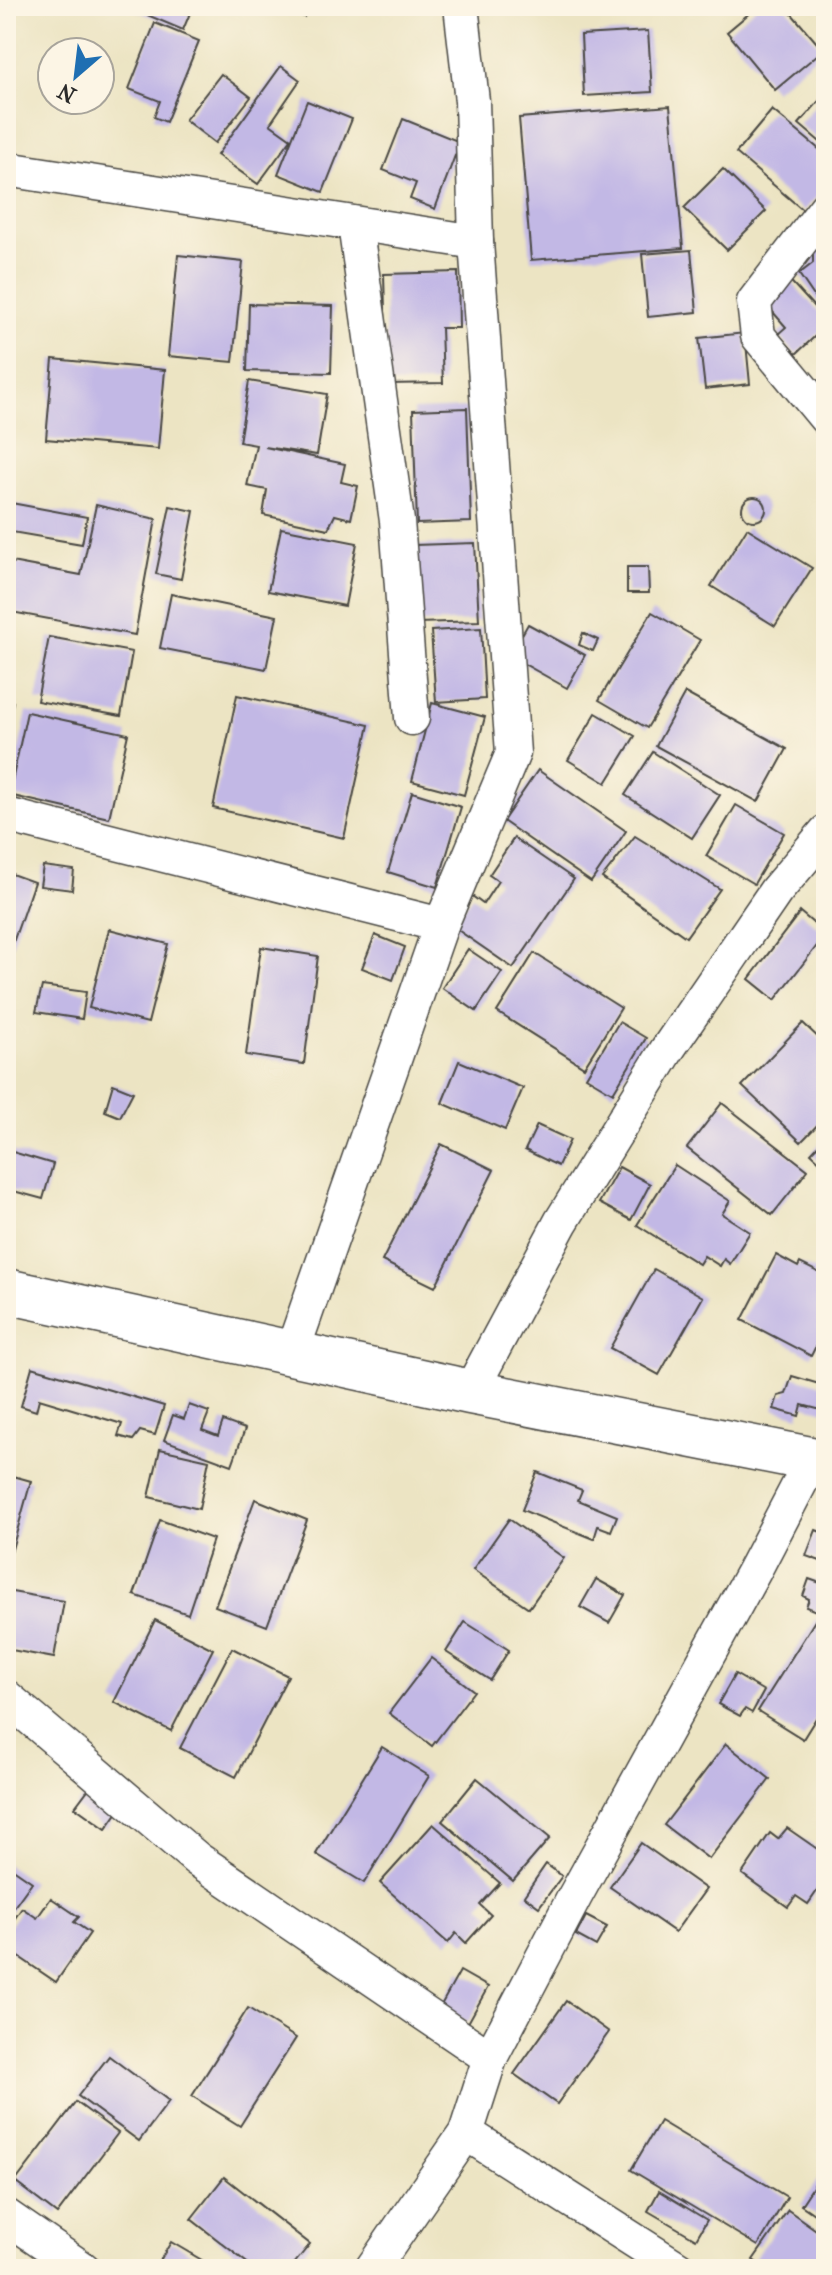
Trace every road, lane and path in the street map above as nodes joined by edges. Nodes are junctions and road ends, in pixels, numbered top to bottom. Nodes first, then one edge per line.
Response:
1 (461, 6) edge
2 (6, 169) edge
3 (826, 208) edge
4 (355, 224) junction
5 (476, 242) junction
6 (826, 418) edge
7 (412, 718) dead end
8 (6, 815) edge
9 (826, 832) edge
10 (441, 925) junction
11 (6, 1292) edge
12 (292, 1352) junction
13 (470, 1392) junction
14 (819, 1461) edge
15 (6, 1697) edge
16 (490, 2058) junction
17 (466, 2133) junction
18 (6, 2216) edge
19 (83, 2269) edge
20 (372, 2269) edge
21 (679, 2269) edge

1 - 5 street
2 - 4 street
3 - 6 street
4 - 5 street
4 - 7 street
5 - 10 street
8 - 10 street
9 - 13 street
10 - 12 street
11 - 12 street
12 - 13 street
13 - 14 street
14 - 16 street
15 - 16 street
16 - 17 street
17 - 20 street
17 - 21 street
18 - 19 street

